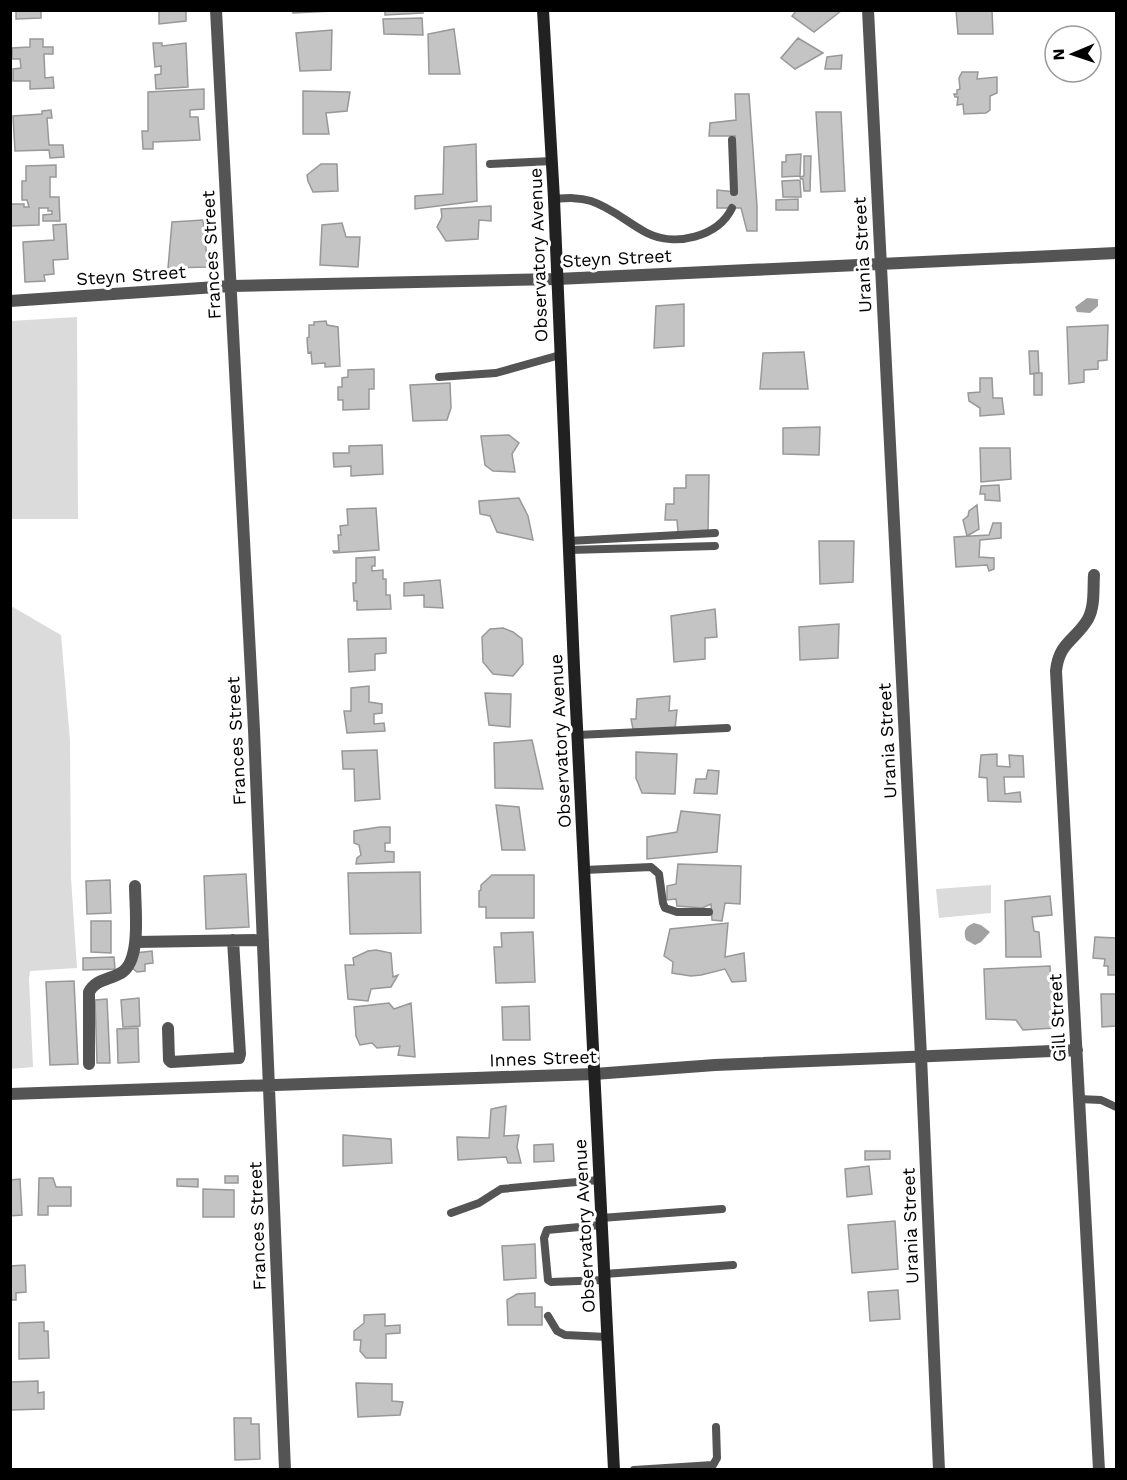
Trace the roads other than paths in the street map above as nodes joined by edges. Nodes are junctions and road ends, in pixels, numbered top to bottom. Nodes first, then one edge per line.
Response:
1 (216, 10) edge
2 (543, 10) edge
3 (868, 10) edge
4 (732, 140) dead end
5 (552, 161) junction
6 (490, 164) dead end
7 (734, 192) dead end
8 (554, 199) junction
9 (732, 208) dead end
10 (1116, 253) edge
11 (881, 263) junction
12 (557, 279) junction
13 (231, 286) junction
14 (10, 301) edge
15 (560, 355) junction
16 (439, 377) dead end
17 (716, 533) dead end
18 (569, 546) junction
19 (715, 546) dead end
20 (1094, 575) dead end
21 (727, 728) dead end
22 (578, 735) junction
23 (584, 870) junction
24 (135, 886) dead end
25 (710, 912) dead end
26 (233, 940) junction
27 (263, 940) junction
28 (136, 942) junction
29 (168, 1028) dead end
30 (1077, 1050) junction
31 (921, 1056) junction
32 (89, 1064) dead end
33 (594, 1074) junction
34 (269, 1085) junction
35 (10, 1094) edge
36 (1079, 1099) junction
37 (1116, 1107) edge
38 (599, 1180) junction
39 (722, 1209) dead end
40 (451, 1213) dead end
41 (601, 1221) junction
42 (734, 1265) dead end
43 (604, 1277) junction
44 (548, 1316) dead end
45 (608, 1337) junction
46 (716, 1426) dead end
47 (285, 1470) edge
48 (614, 1470) edge
49 (634, 1470) edge
50 (939, 1470) edge
51 (1099, 1470) edge

1 - 13 street, Frances Street
2 - 5 main road, Observatory Avenue
3 - 11 street, Urania Street
4 - 7 lane
5 - 6 lane
5 - 8 main road, Observatory Avenue
8 - 9 lane
8 - 12 main road, Observatory Avenue
10 - 11 street, Steyn Street
11 - 12 street, Steyn Street
11 - 31 street, Urania Street
12 - 13 street, Steyn Street
12 - 15 main road, Observatory Avenue
13 - 14 street, Steyn Street
13 - 27 street, Frances Street
15 - 16 lane
15 - 18 main road, Observatory Avenue
17 - 18 lane
18 - 19 lane
18 - 22 main road, Observatory Avenue
20 - 30 street, Gill Street
21 - 22 lane
22 - 23 main road, Observatory Avenue
23 - 25 lane
23 - 33 main road, Observatory Avenue
24 - 28 street
26 - 27 street
26 - 28 street
26 - 29 street
27 - 34 street, Frances Street
28 - 32 street
30 - 31 street, Innes Street
30 - 36 street, Gill Street
31 - 33 street, Innes Street
31 - 50 street, Urania Street
33 - 34 street, Innes Street
33 - 38 main road, Observatory Avenue
34 - 35 street, Innes Street
34 - 47 street, Frances Street
36 - 37 lane
36 - 51 street, Gill Street
38 - 40 lane
38 - 41 main road, Observatory Avenue
39 - 41 lane
41 - 43 main road, Observatory Avenue
41 - 43 lane
42 - 43 lane
43 - 45 main road, Observatory Avenue
44 - 45 lane
45 - 48 main road, Observatory Avenue
46 - 49 lane

